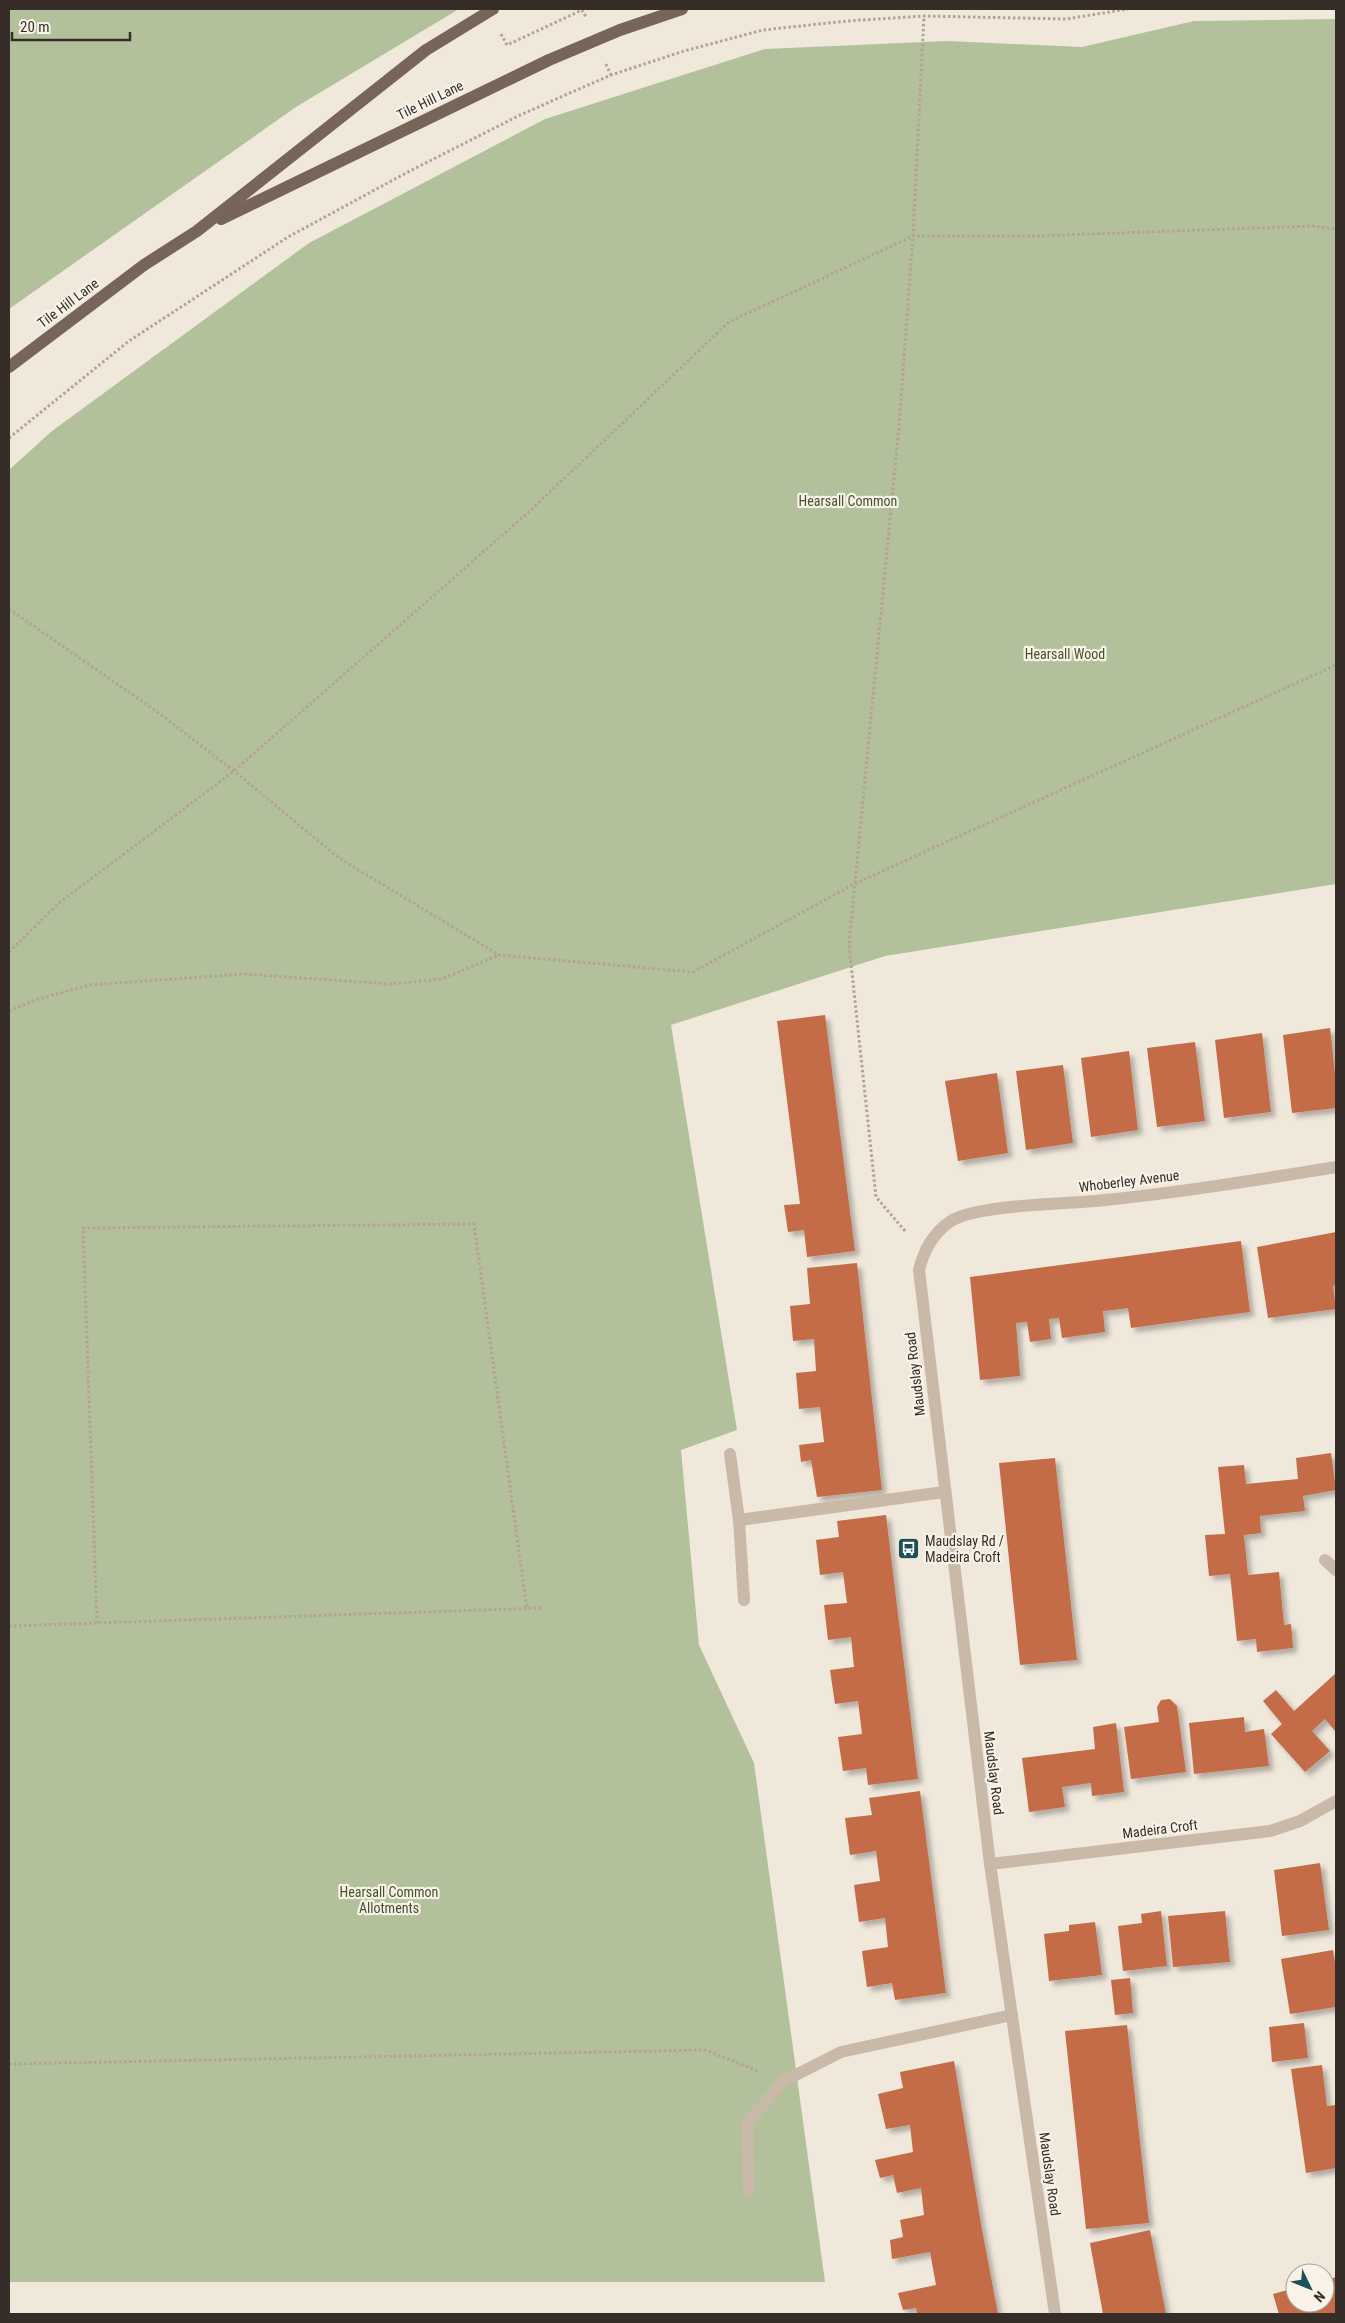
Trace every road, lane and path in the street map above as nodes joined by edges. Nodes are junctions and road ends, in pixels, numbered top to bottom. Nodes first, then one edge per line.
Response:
1 (493, 9) edge
2 (682, 9) edge
3 (1128, 9) edge
4 (924, 16) junction
5 (1336, 228) edge
6 (197, 231) junction
7 (913, 236) junction
8 (9, 367) edge
9 (9, 438) edge
10 (9, 609) edge
11 (1336, 665) edge
12 (234, 770) junction
13 (854, 884) junction
14 (9, 952) edge
15 (499, 954) junction
16 (9, 1011) edge
17 (1336, 1167) edge
18 (932, 1237) joint
19 (924, 1252) junction
20 (730, 1454) dead end
21 (944, 1492) junction
22 (739, 1520) junction
23 (1326, 1560) dead end
24 (1336, 1570) edge
25 (744, 1600) dead end
26 (541, 1608) dead end
27 (526, 1610) junction
28 (97, 1624) junction
29 (9, 1626) edge
30 (1334, 1808) edge
31 (990, 1864) junction
32 (1012, 2015) junction
33 (9, 2064) edge
34 (784, 2082) junction
35 (749, 2191) dead end
36 (1055, 2314) edge

1 - 6 main road, Tile Hill Lane
2 - 6 main road, Tile Hill Lane
3 - 4 path
4 - 7 path
4 - 9 path
5 - 7 path
6 - 8 main road, Tile Hill Lane
7 - 12 path
7 - 13 path
10 - 12 path
11 - 13 path
12 - 14 path
12 - 15 path
13 - 15 path
13 - 19 path
15 - 16 path
17 - 18 street, Whoberley Avenue
18 - 19 street, Maudslay Road
19 - 21 street, Maudslay Road
20 - 22 street
21 - 22 street
21 - 31 street, Maudslay Road
22 - 25 street
23 - 24 street
26 - 27 path
27 - 28 path
27 - 28 path
28 - 29 path
30 - 31 street, Madeira Croft
31 - 32 street, Maudslay Road
32 - 34 street
32 - 36 street, Maudslay Road
33 - 34 path
34 - 35 street

